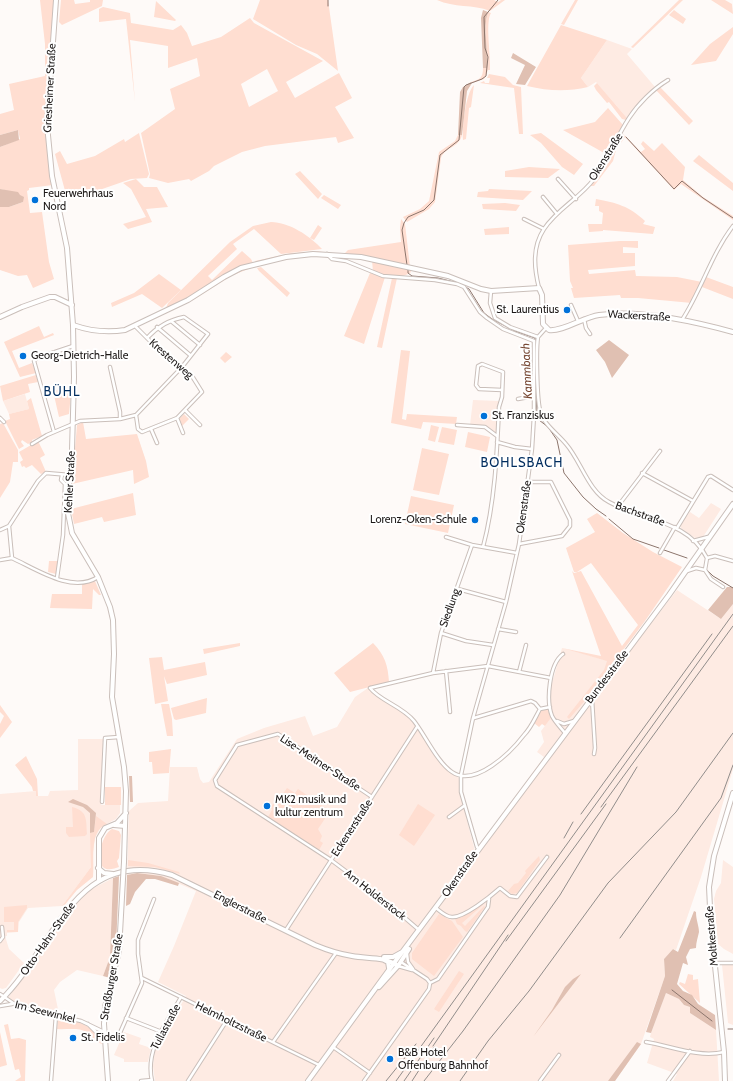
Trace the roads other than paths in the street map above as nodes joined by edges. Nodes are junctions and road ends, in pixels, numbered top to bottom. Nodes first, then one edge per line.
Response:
1 (56, 0) edge
2 (668, 80) dead end
3 (52, 176) joint
4 (558, 179) dead end
5 (544, 197) dead end
6 (576, 198) junction
7 (557, 214) junction
8 (524, 219) dead end
9 (733, 226) edge
10 (544, 229) junction
11 (326, 254) junction
12 (539, 288) junction
13 (491, 291) junction
14 (72, 305) junction
15 (571, 305) dead end
16 (0, 317) edge
17 (584, 319) junction
18 (682, 320) junction
19 (171, 321) junction
20 (578, 321) junction
21 (73, 325) junction
22 (136, 327) junction
23 (157, 328) junction
24 (546, 328) junction
25 (733, 332) edge
26 (590, 334) dead end
27 (147, 338) junction
28 (538, 338) junction
29 (534, 341) junction
30 (200, 345) junction
31 (74, 346) junction
32 (190, 355) junction
33 (110, 367) dead end
34 (182, 367) junction
35 (502, 390) junction
36 (534, 396) junction
37 (518, 398) dead end
38 (185, 410) junction
39 (136, 415) junction
40 (534, 415) junction
41 (542, 416) junction
42 (0, 418) edge
43 (177, 418) junction
44 (120, 419) junction
45 (4, 422) dead end
46 (72, 425) junction
47 (200, 425) dead end
48 (457, 425) dead end
49 (151, 429) junction
50 (54, 432) junction
51 (183, 433) dead end
52 (498, 436) junction
53 (497, 442) junction
54 (32, 444) dead end
55 (157, 444) dead end
56 (532, 449) junction
57 (660, 451) dead end
58 (642, 473) junction
59 (62, 475) junction
60 (70, 475) junction
61 (528, 482) junction
62 (733, 490) edge
63 (693, 501) junction
64 (733, 504) edge
65 (618, 506) junction
66 (9, 526) junction
67 (676, 527) junction
68 (0, 530) edge
69 (446, 537) dead end
70 (708, 538) junction
71 (693, 541) junction
72 (519, 544) junction
73 (472, 545) junction
74 (483, 547) junction
75 (700, 548) junction
76 (517, 553) junction
77 (660, 553) dead end
78 (12, 558) junction
79 (707, 558) junction
80 (0, 560) edge
81 (733, 561) edge
82 (705, 570) junction
83 (684, 573) junction
84 (98, 577) junction
85 (57, 578) junction
86 (723, 588) dead end
87 (458, 589) junction
88 (506, 602) junction
89 (498, 629) junction
90 (516, 632) dead end
91 (442, 633) junction
92 (493, 645) junction
93 (526, 645) dead end
94 (563, 654) dead end
95 (488, 666) junction
96 (446, 671) junction
97 (519, 672) junction
98 (433, 673) junction
99 (551, 678) junction
100 (592, 696) junction
101 (550, 707) junction
102 (584, 707) junction
103 (540, 709) junction
104 (450, 712) dead end
105 (592, 714) junction
106 (473, 718) junction
107 (556, 721) junction
108 (574, 721) junction
109 (418, 726) junction
110 (565, 733) junction
111 (120, 737) junction
112 (594, 754) dead end
113 (461, 775) junction
114 (733, 794) edge
115 (372, 797) junction
116 (102, 802) dead end
117 (464, 806) junction
118 (126, 813) junction
119 (449, 817) dead end
120 (114, 824) junction
121 (125, 826) junction
122 (479, 849) junction
123 (546, 857) dead end
124 (331, 860) junction
125 (98, 868) junction
126 (113, 874) junction
127 (99, 880) junction
128 (154, 899) dead end
129 (489, 899) junction
130 (436, 908) junction
131 (2, 927) dead end
132 (286, 930) junction
133 (419, 930) junction
134 (0, 942) edge
135 (406, 952) junction
136 (336, 953) junction
137 (393, 957) junction
138 (380, 958) junction
139 (398, 963) junction
140 (715, 963) junction
141 (733, 963) edge
142 (389, 968) junction
143 (415, 971) junction
144 (142, 978) junction
145 (430, 983) junction
146 (373, 993) junction
147 (181, 997) junction
148 (1, 998) edge
149 (12, 1004) junction
150 (0, 1006) edge
151 (56, 1015) junction
152 (126, 1018) junction
153 (227, 1020) junction
154 (88, 1024) junction
155 (96, 1032) junction
156 (104, 1032) junction
157 (162, 1032) junction
158 (111, 1039) junction
159 (105, 1041) junction
160 (273, 1042) junction
161 (646, 1042) dead end
162 (333, 1047) junction
163 (690, 1052) junction
164 (724, 1052) junction
165 (559, 1055) dead end
166 (319, 1066) junction
167 (370, 1073) junction
168 (51, 1081) edge
169 (108, 1081) edge
170 (141, 1081) edge
171 (152, 1081) edge
172 (188, 1081) edge
173 (308, 1081) edge
174 (364, 1081) edge
175 (540, 1081) edge
176 (668, 1081) edge
177 (725, 1081) edge

1 - 3 main road, Griesheimer Straße
2 - 6 street, Okenstraße
3 - 14 main road, Kehler Straße
4 - 6 street
5 - 7 street
6 - 7 street, Okenstraße
7 - 10 street, Okenstraße
8 - 10 street
9 - 18 street
10 - 12 street, Okenstraße
11 - 13 main road
11 - 22 main road
11 - 29 street
12 - 13 main road
12 - 24 main road, Okenstraße
13 - 28 street
14 - 16 main road
14 - 21 main road, Kehler Straße
15 - 20 street
17 - 18 main road, Wackerstraße
17 - 20 main road, Wackerstraße
17 - 26 street
18 - 25 main road, Wackerstraße
19 - 23 street
19 - 30 street
19 - 30 street
20 - 24 main road, Wackerstraße
21 - 22 main road
21 - 31 main road, Kehler Straße
22 - 27 street, Krestenweg
23 - 27 street
23 - 32 street
24 - 28 street
27 - 34 street, Krestenweg
28 - 29 street
28 - 41 street
29 - 36 street, Okenstraße
30 - 32 street
31 - 46 main road, Kehler Straße
31 - 50 street
32 - 34 street
33 - 44 street
34 - 38 street, Krestenweg
34 - 39 street
35 - 35 street
35 - 52 street
36 - 37 street
36 - 40 street, Okenstraße
38 - 43 street, Krestenweg
38 - 47 street
39 - 44 street
39 - 49 street
40 - 41 street
40 - 56 street, Okenstraße
41 - 65 street, Bachstraße
42 - 45 street
43 - 49 street, Krestenweg
43 - 51 street
44 - 46 street
46 - 50 street
46 - 60 main road, Kehler Straße
48 - 52 street
49 - 55 street
50 - 54 street
52 - 53 street
53 - 56 street
53 - 74 street
56 - 61 street, Okenstraße
57 - 58 street
58 - 63 street
58 - 65 street
59 - 60 street
59 - 66 street
59 - 85 street, Kehler Straße
60 - 84 main road, Kehler Straße
61 - 72 street, Okenstraße
61 - 72 street
62 - 63 street
63 - 67 street
64 - 70 main road, Bundesstraße
65 - 67 street, Bachstraße
66 - 68 street
66 - 78 street
67 - 71 street, Bachstraße
67 - 77 street
69 - 73 street
70 - 71 street
70 - 75 main road, Bundesstraße
71 - 75 street, Bachstraße
72 - 76 street, Okenstraße
73 - 74 street
73 - 87 street, Siedlung
74 - 76 street
75 - 79 street, Bachstraße
75 - 83 main road, Bundesstraße
76 - 88 street, Okenstraße
78 - 80 street
78 - 85 street
79 - 81 street
79 - 82 street
82 - 83 street
82 - 86 street
83 - 100 main road, Bundesstraße
84 - 85 street
84 - 111 main road, Kehler Straße
87 - 88 street
87 - 91 street, Siedlung
88 - 89 street, Okenstraße
89 - 90 street
89 - 92 street, Okenstraße
91 - 92 street
91 - 98 street, Siedlung
92 - 95 street, Okenstraße
93 - 97 street
94 - 99 street
95 - 96 street
95 - 97 street
95 - 106 street, Okenstraße
96 - 98 street
96 - 104 street
97 - 99 street
98 - 109 street
99 - 101 street
100 - 102 main road, Bundesstraße
100 - 105 street
101 - 103 street
101 - 107 street
102 - 105 street
102 - 108 main road, Bundesstraße
103 - 106 street
103 - 113 street
105 - 112 street
106 - 113 street, Okenstraße
107 - 108 street
107 - 110 street
108 - 110 main road, Bundesstraße
109 - 113 street
109 - 115 street, Eckenerstraße
110 - 122 main road, Bundesstraße
111 - 116 street
111 - 118 main road, Kehler Straße
113 - 117 street, Okenstraße
114 - 140 main road, Moltkestraße
115 - 124 street, Eckenerstraße
115 - 124 street, Lise-Meitner-Straße
117 - 119 street
117 - 122 street, Okenstraße
118 - 120 main road
118 - 121 main road, Kehler Straße
120 - 121 main road
120 - 125 main road
121 - 156 main road, Straßburger Straße, bridge
122 - 130 main road, Okenstraße
123 - 129 street
124 - 132 street, Eckenerstraße
124 - 133 street, Am Holderstock
125 - 126 main road
125 - 127 main road
126 - 127 main road, Englerstraße
126 - 132 main road, Englerstraße
127 - 148 main road, Otto-Hahn-Straße
128 - 144 street
129 - 130 street
129 - 145 street
130 - 133 main road, Okenstraße
131 - 134 street
132 - 136 main road, Englerstraße
133 - 135 main road, Okenstraße
135 - 137 main road, Englerstraße
135 - 139 main road, Okenstraße
135 - 143 street
136 - 138 main road, Englerstraße
136 - 160 street
137 - 138 main road, Englerstraße
137 - 139 main road
138 - 139 main road, Englerstraße
138 - 142 main road
139 - 142 main road, Okenstraße
139 - 143 street
139 - 146 main road, Okenstraße
140 - 141 street
140 - 164 main road, Moltkestraße
142 - 146 main road, Okenstraße
143 - 145 street
144 - 147 street, Helmholtzstraße
144 - 152 street
145 - 167 street
146 - 162 main road, Okenstraße
147 - 153 street, Helmholtzstraße
147 - 157 street, Tullastraße
148 - 149 street, Im Seewinkel
149 - 150 street
149 - 151 street, Im Seewinkel
151 - 154 street, Im Seewinkel
151 - 168 street
152 - 157 street
152 - 158 street
153 - 160 street, Helmholtzstraße
153 - 172 street
154 - 155 street, Im Seewinkel
154 - 156 street, Im Seewinkel
155 - 156 street
155 - 159 street, Im Seewinkel
156 - 158 street, Im Seewinkel
156 - 159 main road, Straßburger Straße
157 - 171 street, Tullastraße
158 - 159 street
159 - 169 main road, Straßburger Straße
160 - 166 street, Helmholtzstraße
161 - 163 street
162 - 166 main road, Okenstraße
162 - 167 street
163 - 164 street
163 - 176 street
164 - 177 main road, Moltkestraße
165 - 175 street
166 - 173 main road, Okenstraße
167 - 174 street
170 - 171 street

